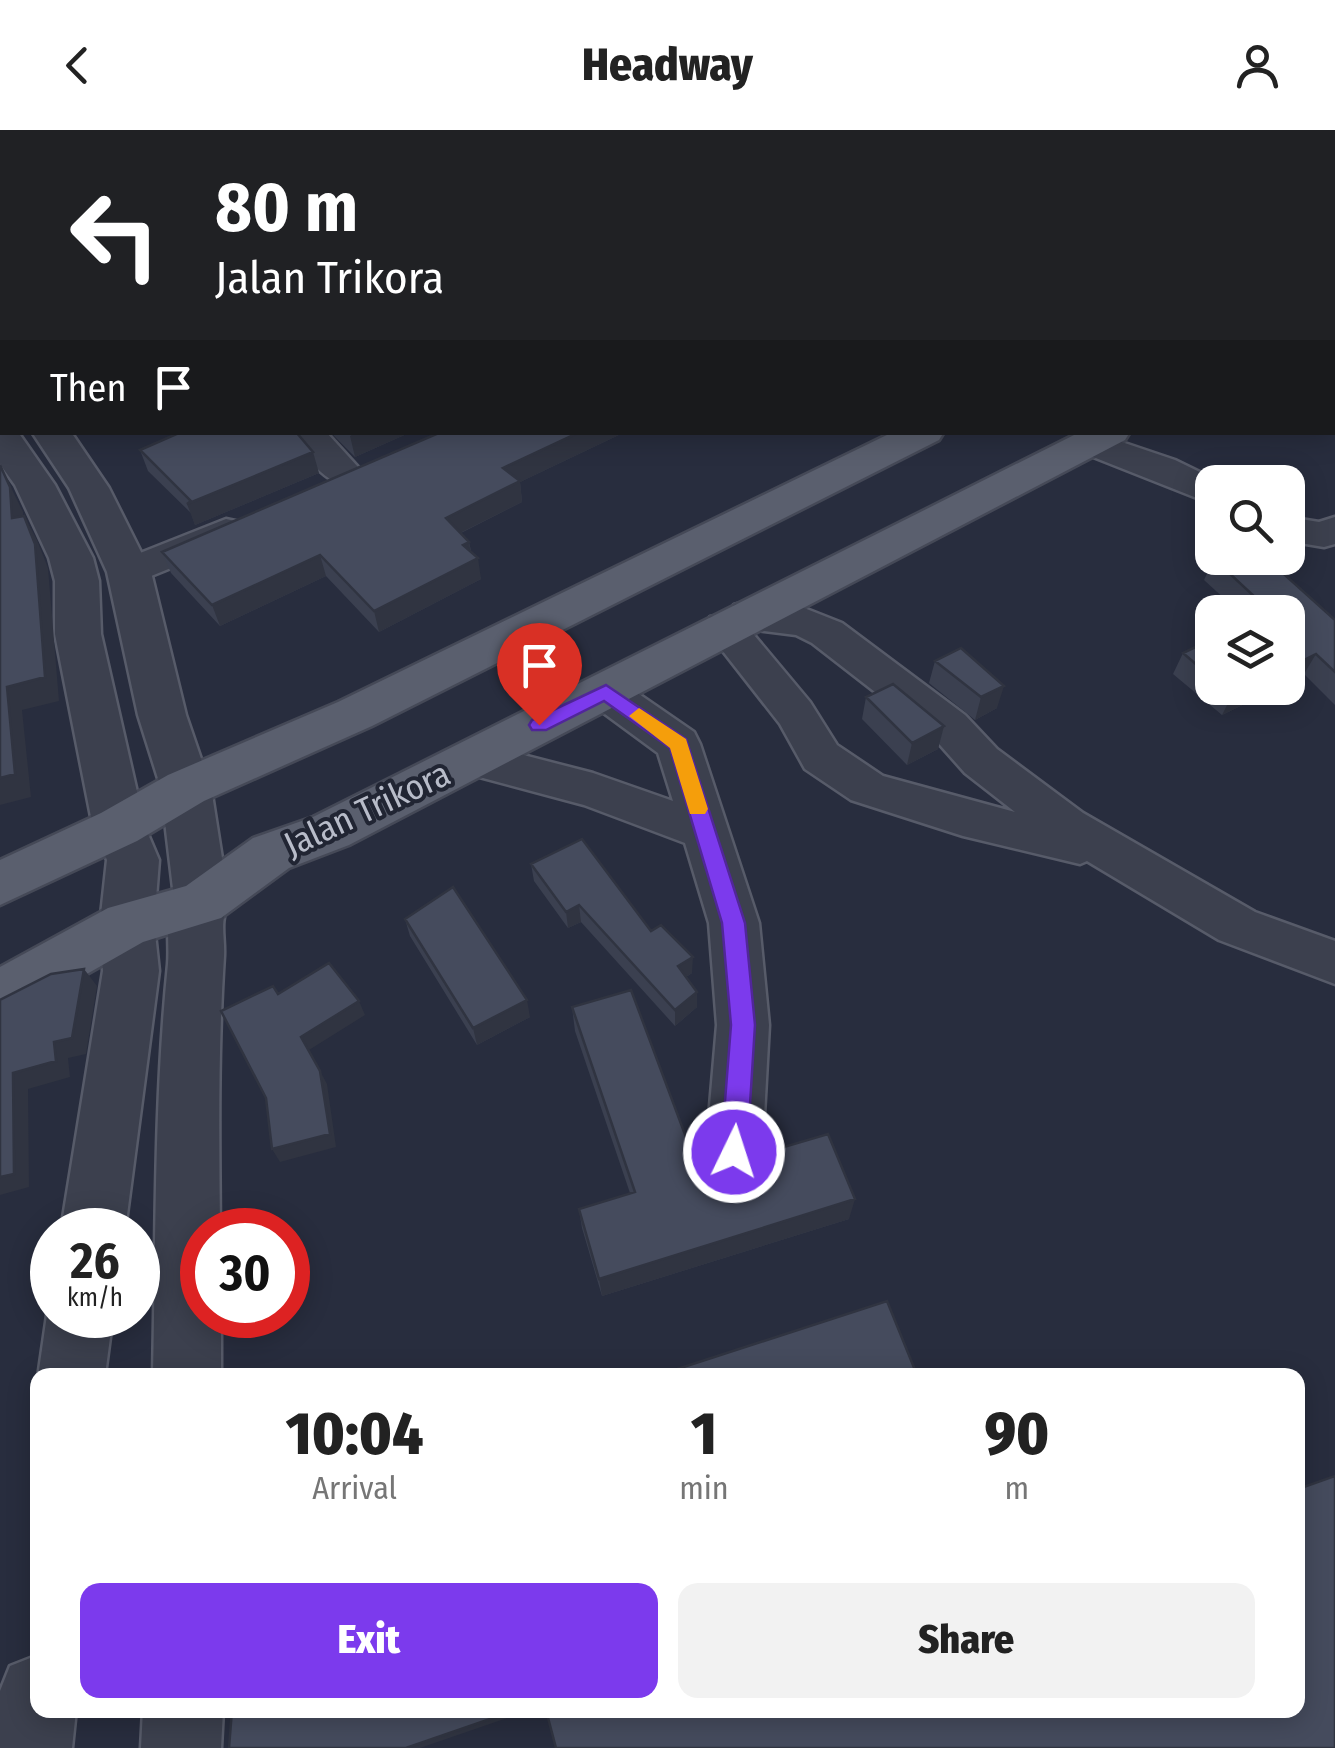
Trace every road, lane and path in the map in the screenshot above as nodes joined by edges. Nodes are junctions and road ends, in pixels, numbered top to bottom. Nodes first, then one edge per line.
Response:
1 (0, 435) edge
2 (54, 435) edge
3 (310, 435) edge
4 (916, 435) edge
5 (1101, 438) edge
6 (1195, 485) edge
7 (313, 494) edge
8 (258, 517) edge
9 (1335, 529) edge
10 (1305, 532) edge
11 (130, 572) junction
12 (736, 621) junction
13 (606, 692) junction
14 (473, 759) junction
15 (186, 788) junction
16 (118, 828) junction
17 (704, 831) junction
18 (1110, 852) junction
19 (0, 884) edge
20 (202, 903) junction
21 (127, 924) junction
22 (1335, 963) edge
23 (0, 995) edge
24 (734, 1152) dead end
25 (96, 1208) edge
26 (77, 1338) edge
27 (72, 1368) edge
28 (187, 1368) edge
29 (35, 1718) edge
30 (183, 1718) edge
31 (32, 1748) edge
32 (182, 1748) edge

1 - 16 street
2 - 11 street
3 - 7 street
4 - 15 main road
5 - 6 street
5 - 12 main road, Jalan Trikora
8 - 11 street
9 - 10 street
11 - 15 street
12 - 13 main road, Jalan Trikora
12 - 18 street
12 - 18 street
13 - 14 main road, Jalan Trikora
13 - 17 street
14 - 17 street
14 - 20 main road, Jalan Trikora
15 - 16 main road
15 - 20 street
16 - 19 main road
16 - 21 street
17 - 24 street
18 - 22 street
20 - 21 main road, Jalan Trikora
20 - 28 street
21 - 23 main road, Jalan Trikora
21 - 25 street
26 - 27 street
29 - 31 street
30 - 32 street

